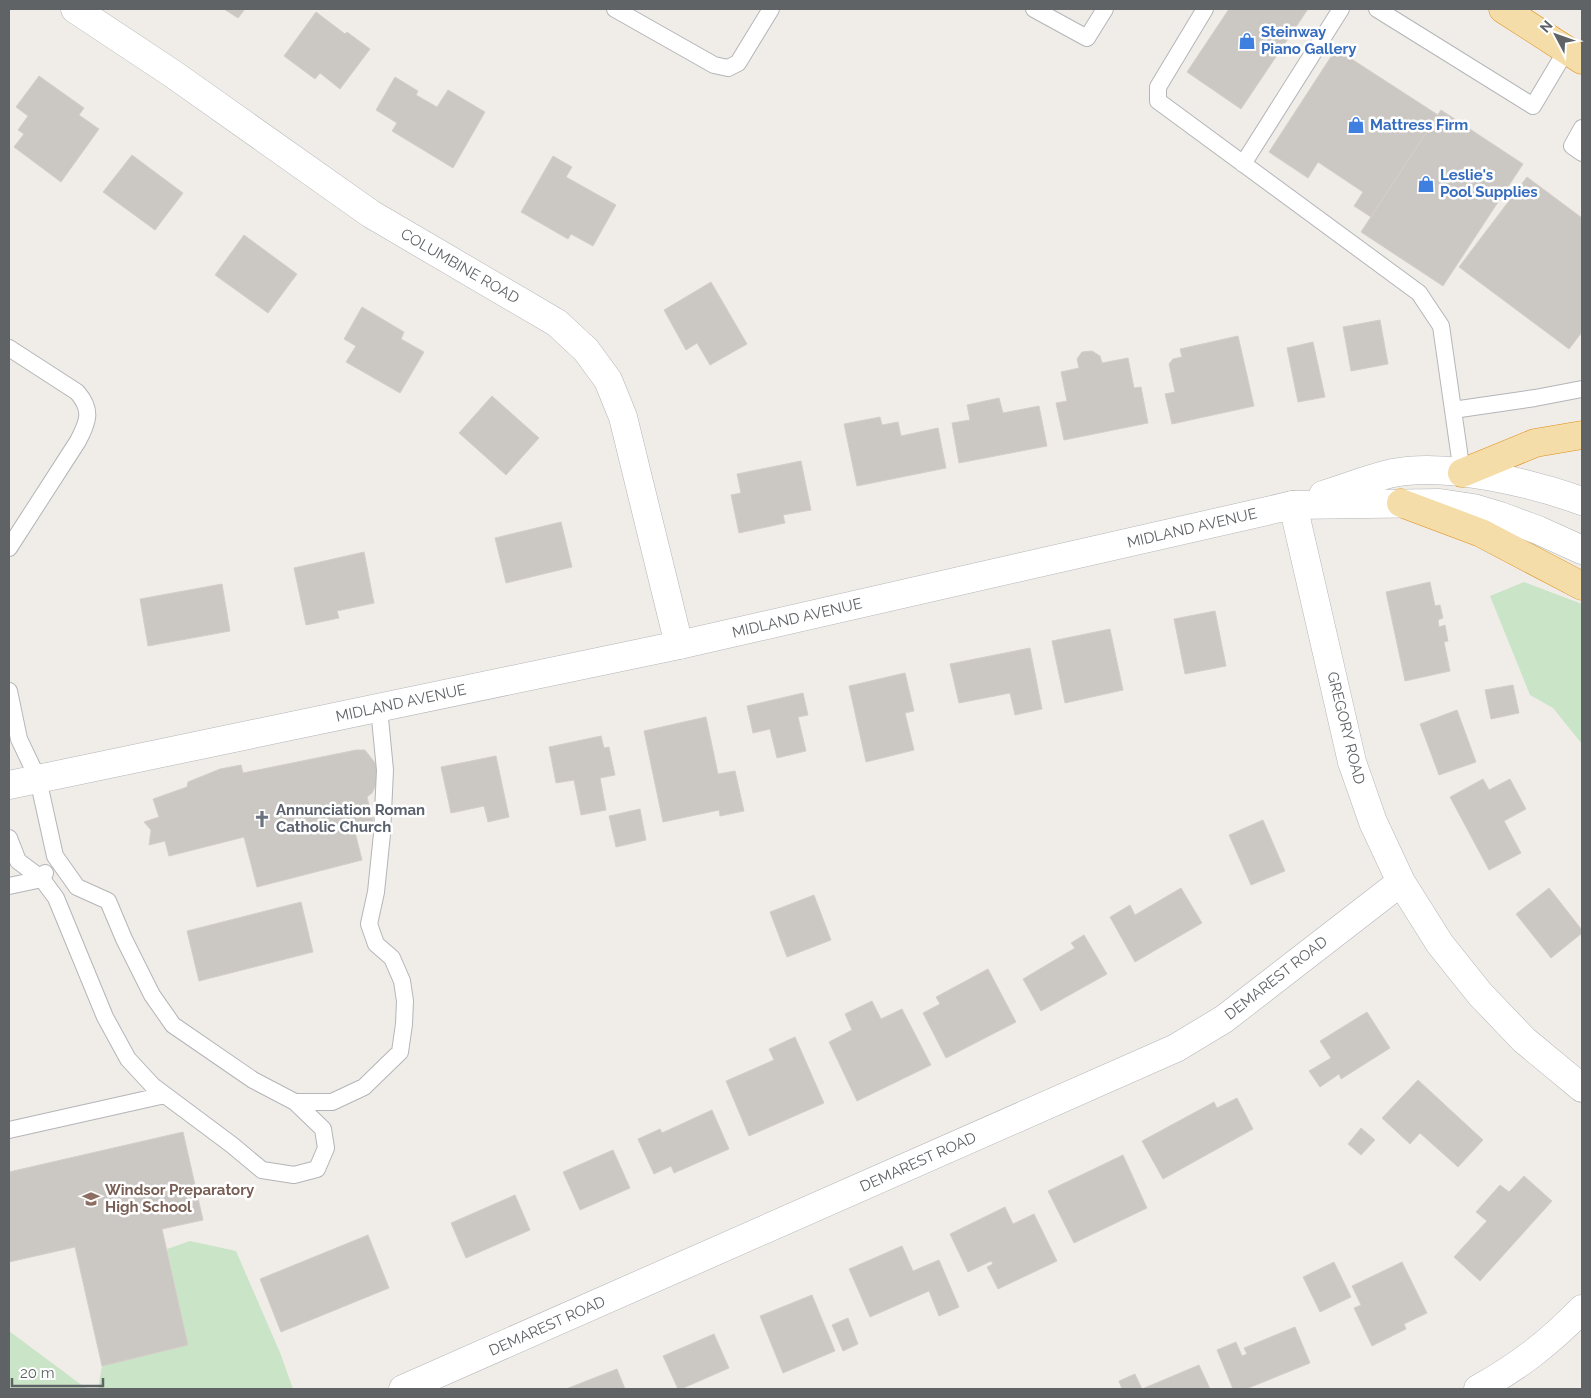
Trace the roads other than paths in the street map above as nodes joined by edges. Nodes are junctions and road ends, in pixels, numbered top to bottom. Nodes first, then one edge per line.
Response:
1 (75, 9) edge
2 (615, 9) edge
3 (771, 9) edge
4 (1034, 9) edge
5 (1105, 9) edge
6 (1205, 9) edge
7 (1341, 9) edge
8 (1377, 9) edge
9 (1503, 9) edge
10 (1575, 55) edge
11 (1582, 128) edge
12 (1582, 153) edge
13 (1243, 164) junction
14 (9, 348) edge
15 (1582, 389) edge
16 (1453, 410) junction
17 (1582, 435) edge
18 (1462, 472) junction
19 (1582, 501) edge
20 (1401, 503) junction
21 (1293, 505) junction
22 (9, 547) edge
23 (1582, 550) edge
24 (1582, 586) edge
25 (679, 645) junction
26 (9, 691) edge
27 (379, 708) junction
28 (38, 779) junction
29 (9, 785) edge
30 (9, 838) edge
31 (55, 856) junction
32 (42, 879) junction
33 (1401, 882) junction
34 (9, 886) edge
35 (1582, 1088) edge
36 (165, 1095) junction
37 (295, 1102) junction
38 (9, 1130) edge
39 (1582, 1309) edge
40 (403, 1389) edge
41 (1478, 1389) edge

1 - 25 street, COLUMBINE ROAD
2 - 3 lane
4 - 5 lane
6 - 13 lane
7 - 13 lane
8 - 10 lane
9 - 10 highway
11 - 12 lane
13 - 16 lane
14 - 22 lane
15 - 16 lane
16 - 18 lane
17 - 18 highway
18 - 19 street
18 - 21 street
20 - 21 street, MIDLAND AVENUE
20 - 23 street, MIDLAND AVENUE
20 - 24 highway
21 - 25 street, MIDLAND AVENUE
21 - 33 street, GREGORY ROAD
25 - 27 street, MIDLAND AVENUE
26 - 28 lane
27 - 28 street, MIDLAND AVENUE
27 - 37 lane
28 - 29 street, MIDLAND AVENUE
28 - 31 lane
30 - 32 lane
31 - 32 lane
31 - 37 lane
32 - 34 lane
32 - 36 lane
33 - 35 street, GREGORY ROAD
33 - 40 street, DEMAREST ROAD
36 - 37 lane
36 - 38 lane
39 - 41 street

